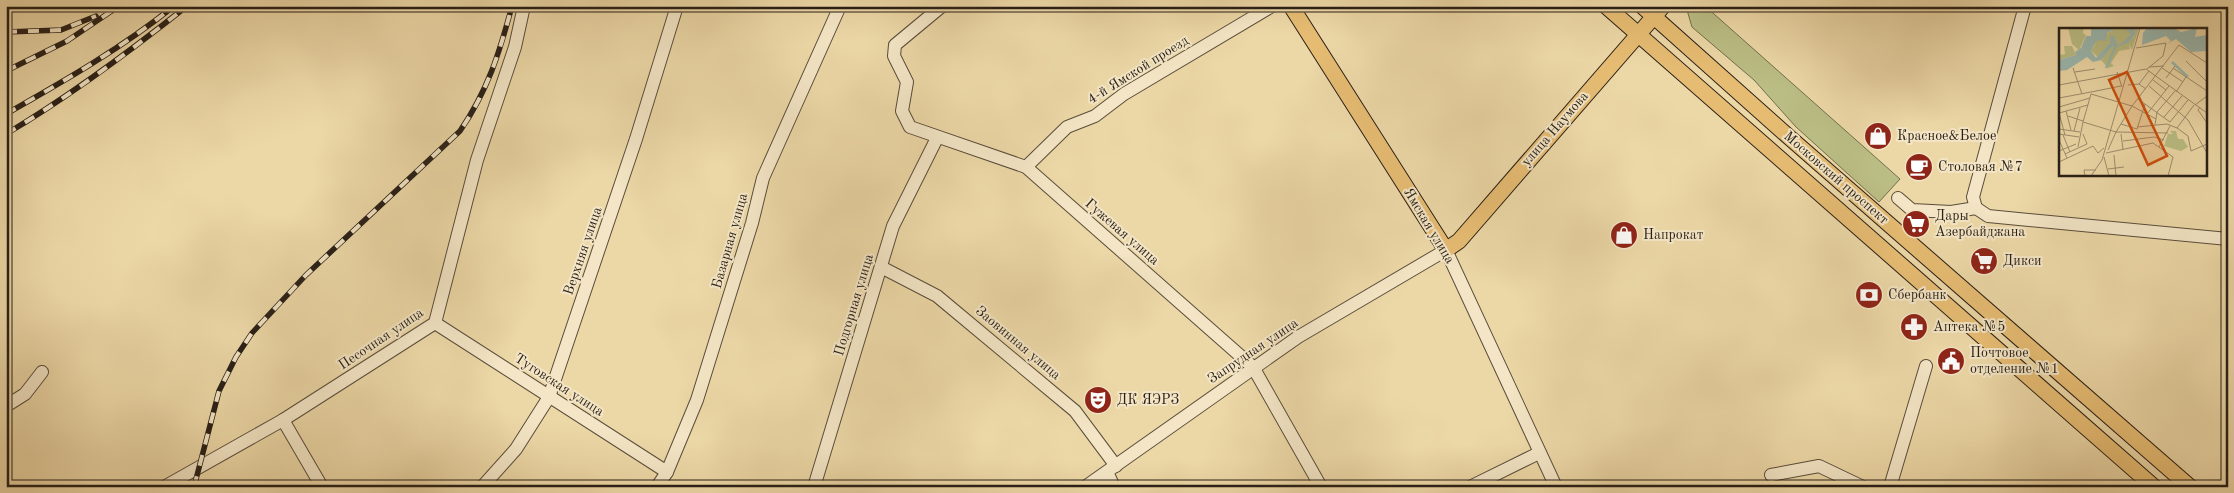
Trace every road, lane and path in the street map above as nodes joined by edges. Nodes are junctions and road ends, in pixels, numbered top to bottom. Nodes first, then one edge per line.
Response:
1 (524, 6) edge
2 (677, 6) edge
3 (840, 6) edge
4 (942, 6) edge
5 (1272, 6) edge
6 (1291, 6) edge
7 (1606, 6) edge
8 (1642, 6) edge
9 (2024, 6) edge
10 (1658, 12) edge
11 (1638, 35) junction
12 (937, 138) junction
13 (1026, 167) junction
14 (1898, 198) dead end
15 (1976, 208) junction
16 (2228, 239) edge
17 (1446, 250) junction
18 (881, 267) junction
19 (435, 323) junction
20 (1926, 366) dead end
21 (1253, 368) junction
22 (42, 372) dead end
23 (550, 397) junction
24 (6, 406) edge
25 (283, 420) junction
26 (1539, 453) junction
27 (1111, 469) junction
28 (667, 472) junction
29 (1771, 475) dead end
30 (164, 487) edge
31 (322, 487) edge
32 (482, 487) edge
33 (657, 487) edge
34 (814, 487) edge
35 (1084, 487) edge
36 (1114, 487) edge
37 (1321, 487) edge
38 (1470, 487) edge
39 (1556, 487) edge
40 (1864, 487) edge
41 (1890, 487) edge
42 (2154, 487) edge
43 (2190, 487) edge

1 - 19 street, Песочная улица
2 - 23 street, Верхняя улица
3 - 28 street, Базарная улица
4 - 12 street, Гужевая улица
5 - 13 street, 4-й Ямской проезд
6 - 17 main road, Ямская улица
7 - 11 main road, Московский проспект
8 - 10 main road, Московский проспект
9 - 15 street
10 - 11 main road, улица Наумова
10 - 43 main road, Московский проспект
11 - 17 main road, улица Наумова
11 - 42 main road, Московский проспект
12 - 13 street, Гужевая улица
12 - 18 street, Подгорная улица
13 - 21 street, Гужевая улица
14 - 15 street
15 - 16 street
17 - 21 street, Запрудная улица
17 - 26 street, Ямская улица
18 - 27 street, Заовинная улица
18 - 34 street, Подгорная улица
19 - 23 street, Туговская улица
19 - 25 street, Песочная улица
20 - 41 street
21 - 27 street, Запрудная улица
21 - 37 street, Гужевая улица
22 - 24 street
23 - 28 street, Туговская улица
23 - 32 street, Верхняя улица
25 - 30 street, Песочная улица
25 - 31 street
26 - 38 street
26 - 39 street, Ямская улица
27 - 35 street, Запрудная улица
27 - 36 street, Заовинная улица
28 - 33 street, Базарная улица
29 - 40 street

